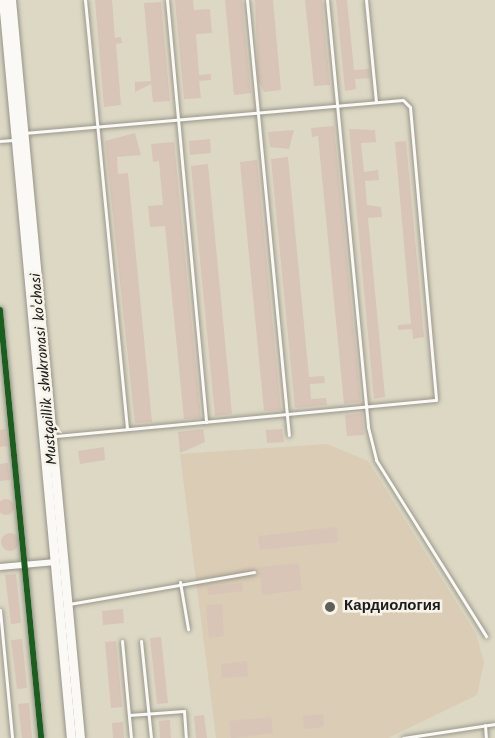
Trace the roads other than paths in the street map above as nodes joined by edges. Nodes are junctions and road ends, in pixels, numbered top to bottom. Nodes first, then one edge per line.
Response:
1 (3, 0) edge
2 (11, 0) edge
3 (85, 0) edge
4 (167, 0) edge
5 (247, 0) edge
6 (327, 0) edge
7 (366, 0) edge
8 (376, 102) junction
9 (338, 105) junction
10 (257, 111) junction
11 (177, 118) junction
12 (96, 124) junction
13 (18, 134) junction
14 (0, 141) edge
15 (0, 310) edge
16 (366, 405) junction
17 (287, 413) junction
18 (206, 422) junction
19 (127, 429) junction
20 (289, 435) dead end
21 (50, 436) junction
22 (56, 562) junction
23 (25, 565) junction
24 (0, 567) edge
25 (254, 572) dead end
26 (180, 582) junction
27 (67, 604) junction
28 (0, 610) edge
29 (188, 629) dead end
30 (486, 636) dead end
31 (122, 641) dead end
32 (141, 641) dead end
33 (149, 713) junction
34 (129, 715) junction
35 (495, 724) edge
36 (485, 725) junction
37 (12, 738) edge
38 (41, 738) edge
39 (71, 738) edge
40 (80, 738) edge
41 (131, 738) edge
42 (151, 738) edge
43 (186, 738) edge
44 (404, 738) edge
45 (486, 738) edge

1 - 13 main road, Mustqaillik shukronasi ko'chasi
2 - 13 main road, Mustqaillik shukronasi ko'chasi
3 - 12 lane
4 - 11 lane
5 - 10 lane
6 - 9 lane
7 - 8 lane
8 - 9 lane
8 - 16 lane
9 - 10 lane
9 - 16 lane
10 - 11 lane
10 - 17 lane
11 - 12 lane
11 - 18 lane
12 - 13 lane
12 - 19 lane
13 - 14 lane
13 - 21 main road, Mustqaillik shukronasi ko'chasi
13 - 22 main road, Mustqaillik shukronasi ko'chasi
15 - 23 street
16 - 17 lane
16 - 30 lane
17 - 18 lane
17 - 20 lane
18 - 19 lane
19 - 21 lane
21 - 27 main road, Mustqaillik shukronasi ko'chasi
22 - 23 street
22 - 39 main road, Mustqaillik shukronasi ko'chasi
23 - 24 street
23 - 38 street
25 - 26 lane
26 - 27 lane
26 - 29 lane
27 - 40 main road, Mustqaillik shukronasi ko'chasi
28 - 37 lane
31 - 34 lane
32 - 33 lane
33 - 34 lane
33 - 42 lane
33 - 43 lane
34 - 41 lane
35 - 36 lane
36 - 44 lane
36 - 45 lane

